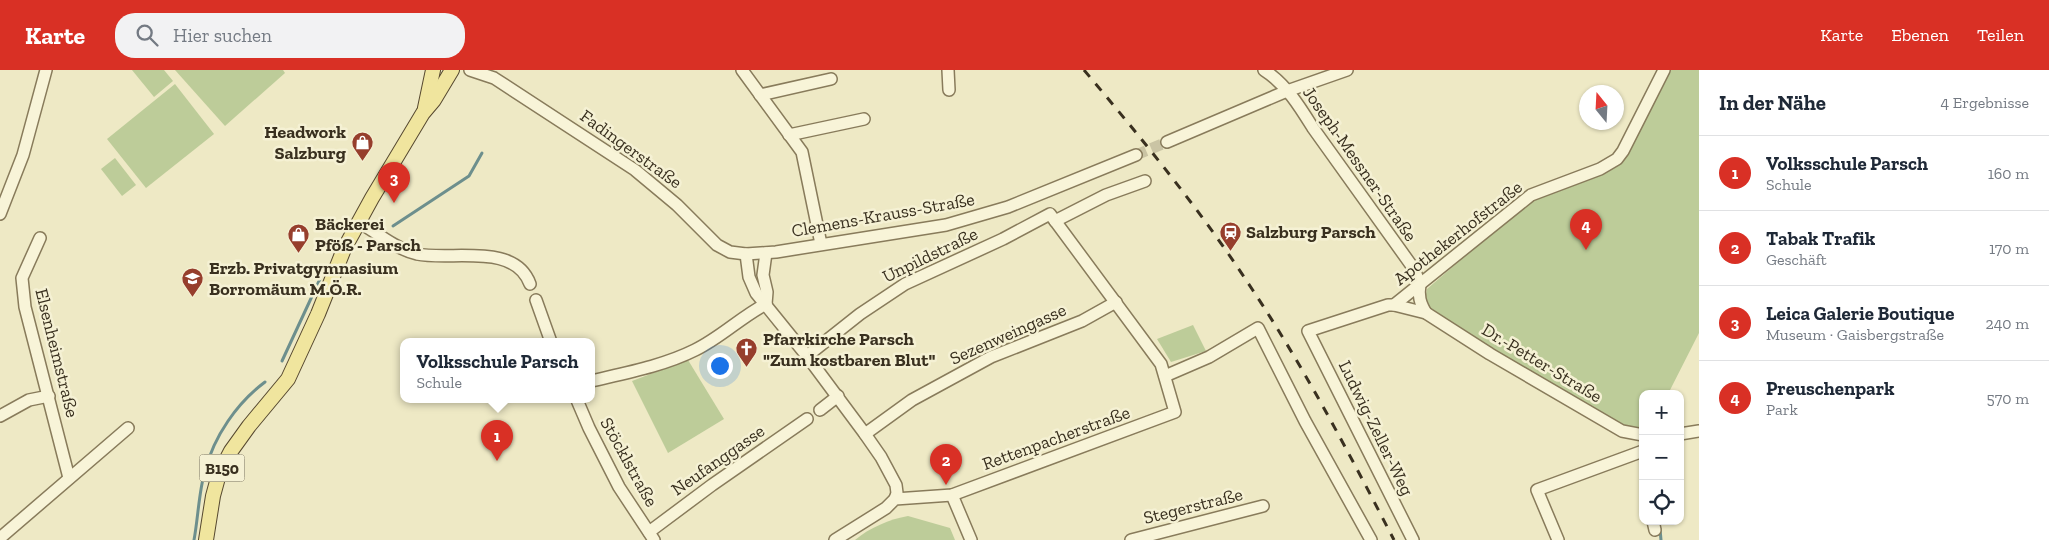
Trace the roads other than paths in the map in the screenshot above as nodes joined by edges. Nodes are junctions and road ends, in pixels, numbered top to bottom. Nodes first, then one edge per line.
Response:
1 (46, 70) edge
2 (432, 70) edge
3 (452, 70) edge
4 (470, 70) edge
5 (742, 70) edge
6 (948, 70) edge
7 (1264, 70) edge
8 (1347, 70) edge
9 (1664, 70) edge
10 (492, 74) edge
11 (831, 79) dead end
12 (949, 90) dead end
13 (1287, 91) junction
14 (760, 95) junction
15 (423, 113) junction
16 (864, 119) dead end
17 (789, 135) junction
18 (1167, 142) tunnel mouth
19 (1136, 155) tunnel mouth
20 (1145, 181) dead end
21 (0, 214) edge
22 (1052, 218) junction
23 (359, 222) junction
24 (40, 238) dead end
25 (821, 244) junction
26 (766, 253) junction
27 (746, 254) junction
28 (530, 284) dead end
29 (1420, 284) junction
30 (536, 300) dead end
31 (1116, 302) junction
32 (766, 304) junction
33 (1394, 305) junction
34 (1426, 313) junction
35 (550, 338) edge
36 (807, 356) junction
37 (1165, 376) junction
38 (595, 380) edge
39 (49, 396) junction
40 (838, 396) junction
41 (578, 403) edge
42 (820, 410) dead end
43 (0, 416) edge
44 (807, 419) dead end
45 (128, 428) dead end
46 (1699, 431) edge
47 (1684, 433) edge
48 (865, 434) junction
49 (1639, 434) edge
50 (1639, 452) edge
51 (70, 478) junction
52 (952, 495) junction
53 (894, 499) junction
54 (1263, 506) dead end
55 (652, 536) edge
56 (0, 538) edge
57 (206, 540) edge
58 (835, 540) edge
59 (971, 540) edge
60 (1131, 540) edge
61 (1372, 540) edge
62 (1413, 540) edge
63 (1558, 540) edge

1 - 21 street
2 - 15 main road, B150
3 - 15 main road, B150
4 - 10 street, Fadingerstraße
5 - 14 street
6 - 12 street
7 - 13 street, Joseph-Messner-Straße
8 - 13 street
9 - 29 street, Apothekerhofstraße
10 - 27 street, Fadingerstraße
11 - 14 street
13 - 18 street
13 - 29 street, Joseph-Messner-Straße
14 - 17 street
15 - 23 main road, B150
16 - 17 street
17 - 25 street
19 - 25 street, Clemens-Krauss-Straße
20 - 22 street
22 - 31 street, Rettenpacherstraße
22 - 36 street, Unpildstraße
23 - 28 street
23 - 57 main road, B150
24 - 39 street, Elsenheimstraße
25 - 26 street, Clemens-Krauss-Straße
26 - 27 street, Clemens-Krauss-Straße
26 - 32 street
27 - 32 street
29 - 33 street, Apothekerhofstraße
29 - 34 street
30 - 35 street
31 - 37 street, Rettenpacherstraße
31 - 48 street, Sezenweingasse
32 - 36 street
32 - 38 street
33 - 34 street, Dr.-Petter-Straße
33 - 62 street, Ludwig-Zeller-Weg
34 - 49 street, Dr.-Petter-Straße
36 - 40 street
37 - 52 street, Rettenpacherstraße
37 - 61 street
39 - 43 street
39 - 51 street, Elsenheimstraße
40 - 42 street
40 - 48 street
41 - 55 street, Stöcklstraße
44 - 55 street, Neufanggasse
45 - 51 street
46 - 47 street
48 - 53 street
50 - 63 street
51 - 56 street
52 - 53 street, Rettenpacherstraße
52 - 59 street
53 - 58 street
54 - 60 street, Stegerstraße

